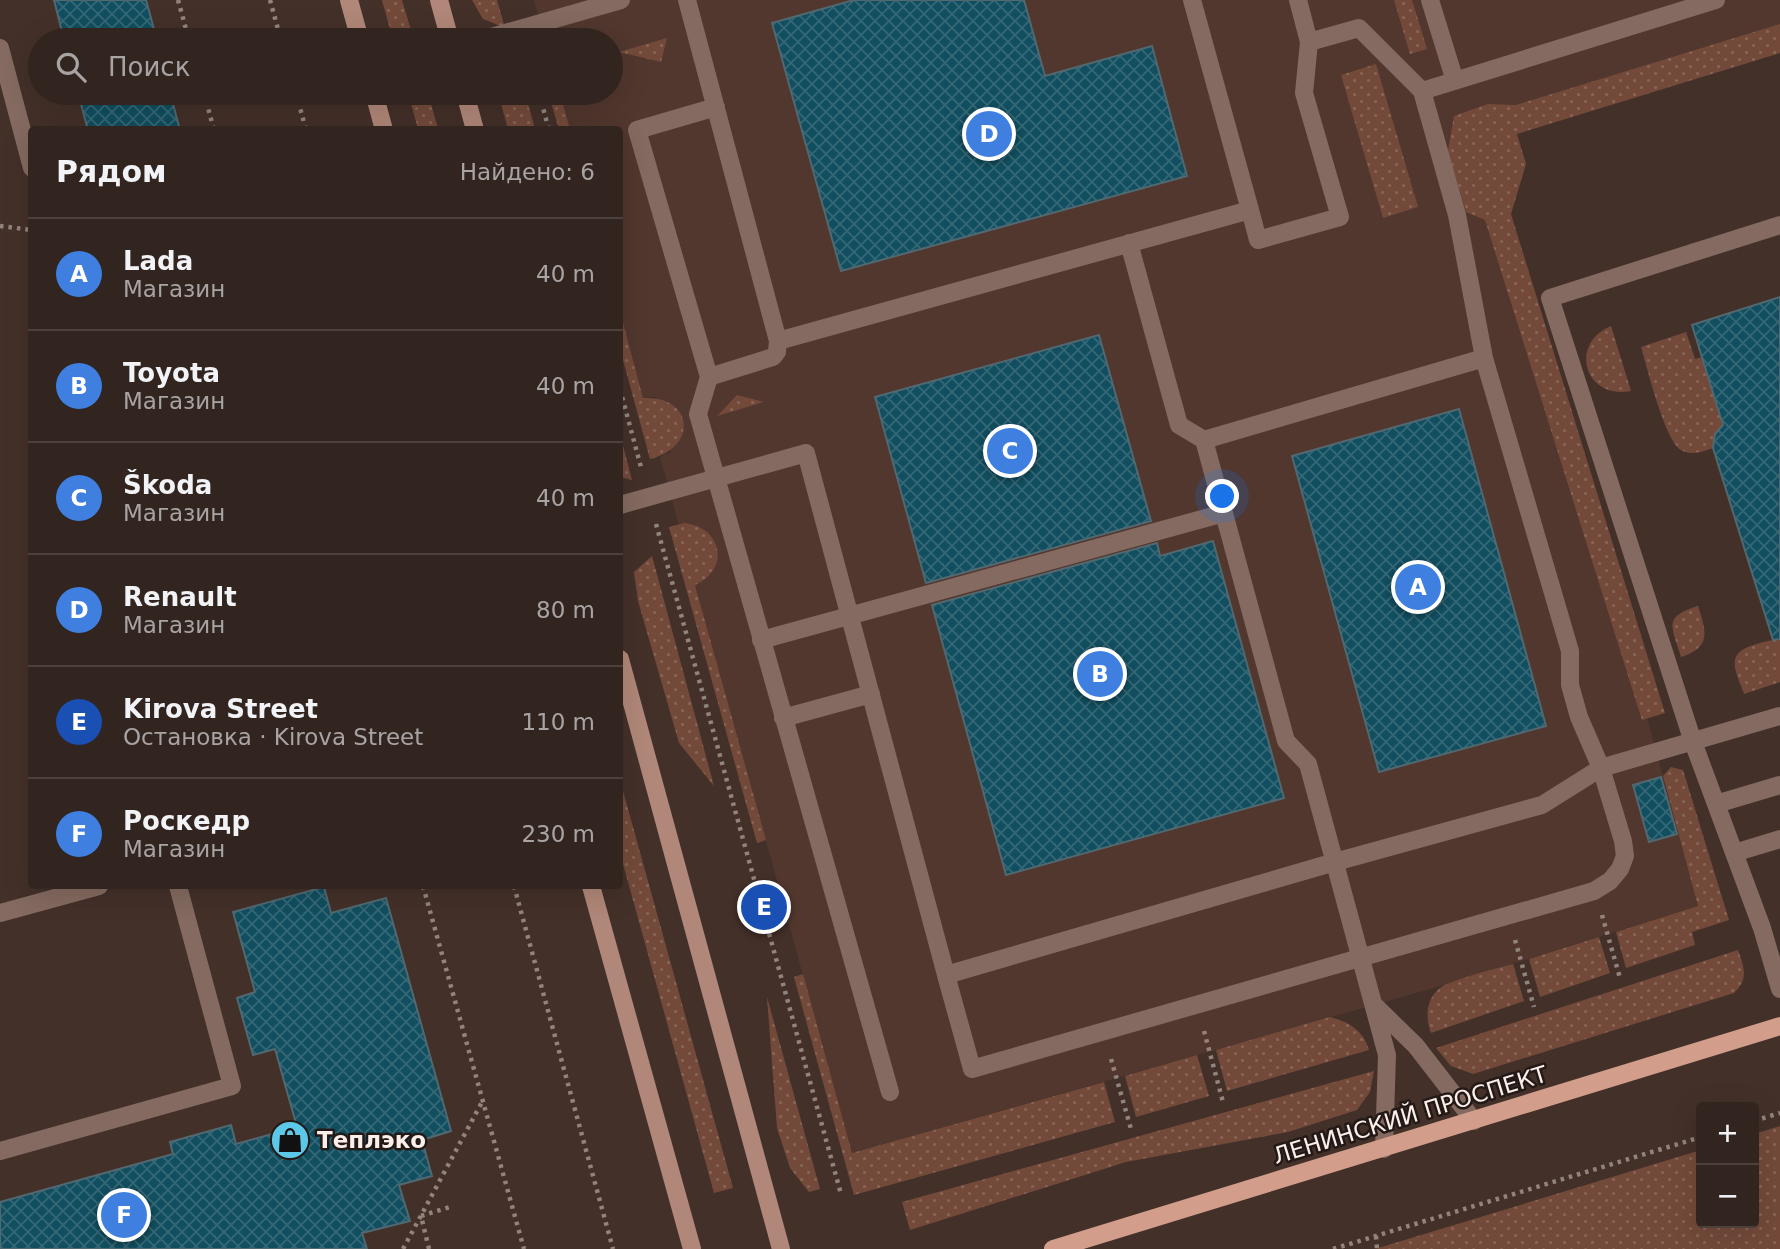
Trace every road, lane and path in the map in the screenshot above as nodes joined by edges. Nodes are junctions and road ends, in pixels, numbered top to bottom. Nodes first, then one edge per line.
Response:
1 (178, 0) edge
2 (270, 0) edge
3 (349, 0) edge
4 (439, 0) edge
5 (621, 0) edge
6 (687, 0) edge
7 (1192, 0) edge
8 (1298, 0) edge
9 (1430, 0) edge
10 (1716, 0) edge
11 (186, 28) edge
12 (278, 28) edge
13 (357, 28) edge
14 (447, 28) edge
15 (523, 28) edge
16 (1309, 42) junction
17 (0, 48) edge
18 (1455, 81) junction
19 (1422, 91) junction
20 (207, 105) edge
21 (299, 105) edge
22 (377, 105) edge
23 (468, 105) edge
24 (542, 105) edge
25 (716, 107) junction
26 (213, 126) edge
27 (305, 126) edge
28 (383, 126) edge
29 (474, 126) edge
30 (548, 126) edge
31 (28, 154) edge
32 (1250, 210) junction
33 (1780, 225) edge
34 (0, 226) edge
35 (28, 230) edge
36 (1129, 243) junction
37 (778, 341) junction
38 (1485, 358) junction
39 (709, 377) junction
40 (623, 400) edge
41 (1204, 440) junction
42 (715, 478) junction
43 (649, 496) junction
44 (623, 504) edge
45 (1224, 513) junction
46 (850, 616) junction
47 (761, 640) junction
48 (623, 670) edge
49 (871, 694) junction
50 (1780, 716) edge
51 (783, 718) junction
52 (1693, 742) junction
53 (1601, 768) junction
54 (1780, 785) edge
55 (1716, 804) junction
56 (1780, 839) edge
57 (1734, 853) junction
58 (1335, 862) junction
59 (88, 889) edge
60 (178, 889) edge
61 (424, 889) edge
62 (515, 889) edge
63 (592, 889) edge
64 (1594, 891) junction
65 (0, 913) edge
66 (1361, 958) junction
67 (1521, 961) dead end
68 (946, 975) junction
69 (1620, 978) dead end
70 (1780, 989) edge
71 (1197, 1005) junction
72 (1374, 1005) junction
73 (1534, 1007) dead end
74 (1780, 1026) edge
75 (1103, 1031) junction
76 (890, 1092) dead end
77 (483, 1100) junction
78 (1223, 1101) dead end
79 (1780, 1113) edge
80 (1759, 1119) edge
81 (1474, 1121) junction
82 (1131, 1129) dead end
83 (1696, 1139) edge
84 (1384, 1149) junction
85 (0, 1151) edge
86 (841, 1194) dead end
87 (453, 1206) dead end
88 (421, 1216) junction
89 (1376, 1236) junction
90 (403, 1249) edge
91 (429, 1249) edge
92 (524, 1249) edge
93 (612, 1249) edge
94 (692, 1249) edge
95 (781, 1249) edge
96 (1053, 1249) edge
97 (1333, 1249) edge
98 (1377, 1249) edge

1 - 11 path
2 - 12 path
3 - 13 main road
4 - 14 main road
5 - 15 lane
6 - 25 lane
7 - 32 lane
8 - 16 lane
9 - 18 lane
10 - 18 lane
16 - 19 lane
16 - 32 lane
17 - 31 lane
18 - 19 lane
19 - 38 lane
20 - 26 path
21 - 27 path
22 - 28 main road
23 - 29 main road
24 - 30 path
25 - 37 lane
25 - 39 lane
32 - 36 lane
33 - 52 lane
34 - 35 path
36 - 37 lane
36 - 41 lane
37 - 39 lane
38 - 41 lane
38 - 53 lane
39 - 42 lane
40 - 43 path
41 - 45 lane
42 - 43 lane
42 - 46 lane
42 - 47 lane
43 - 44 lane
43 - 86 path
45 - 46 lane
45 - 58 lane
46 - 47 lane
46 - 49 lane
47 - 51 lane
48 - 95 main road
49 - 51 lane
49 - 68 lane
50 - 52 lane
51 - 76 lane
52 - 53 lane
52 - 55 lane
53 - 58 lane
53 - 64 lane
54 - 55 lane
55 - 57 lane
56 - 57 lane
57 - 70 lane
58 - 66 lane
58 - 68 lane
59 - 65 lane
60 - 85 lane
61 - 77 path
62 - 93 path
63 - 94 main road
64 - 66 lane
64 - 69 path
66 - 71 lane
66 - 72 lane
67 - 73 path
68 - 75 lane
71 - 75 lane
71 - 78 path
72 - 81 lane
72 - 84 lane
74 - 81 main road, ЛЕНИНСКИЙ ПРОСПЕКТ
75 - 82 path
77 - 88 path
77 - 92 path
79 - 80 path
81 - 84 main road, ЛЕНИНСКИЙ ПРОСПЕКТ
83 - 89 path
84 - 96 main road, ЛЕНИНСКИЙ ПРОСПЕКТ
87 - 88 path
88 - 90 path
88 - 91 path
89 - 97 path
89 - 98 path

